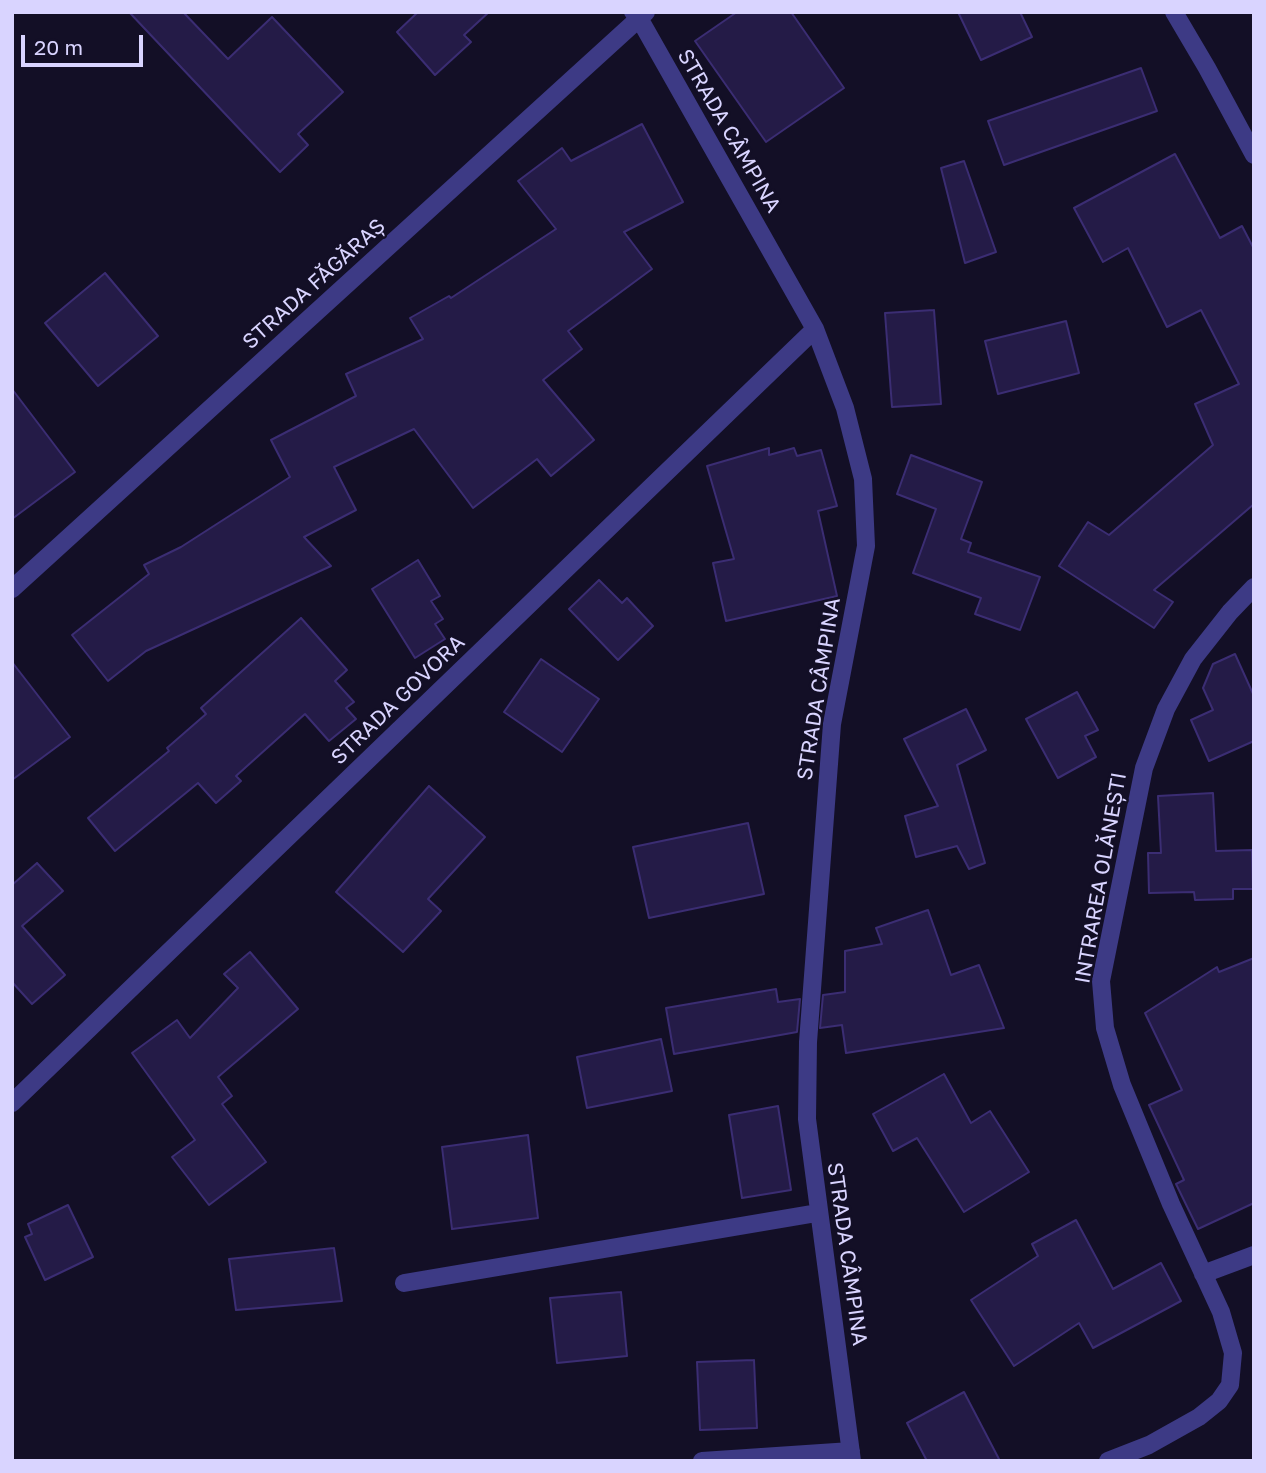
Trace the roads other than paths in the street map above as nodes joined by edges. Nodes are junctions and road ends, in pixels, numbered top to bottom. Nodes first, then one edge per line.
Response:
1 (1174, 12) edge
2 (639, 14) edge
3 (1254, 155) edge
4 (815, 329) junction
5 (1254, 587) edge
6 (12, 589) edge
7 (12, 1104) edge
8 (817, 1213) junction
9 (1254, 1255) edge
10 (1203, 1274) junction
11 (404, 1283) dead end
12 (852, 1456) edge
13 (702, 1461) edge
14 (1108, 1461) edge

1 - 3 street
2 - 4 street, STRADA CÂMPINA
2 - 6 street, STRADA FĂGĂRAȘ
4 - 7 street, STRADA GOVORA
4 - 8 street, STRADA CÂMPINA
5 - 10 street, INTRAREA OLĂNEȘTI
8 - 11 street
8 - 12 street, STRADA CÂMPINA
9 - 10 street
10 - 14 street, INTRAREA OLĂNEȘTI
12 - 13 street

